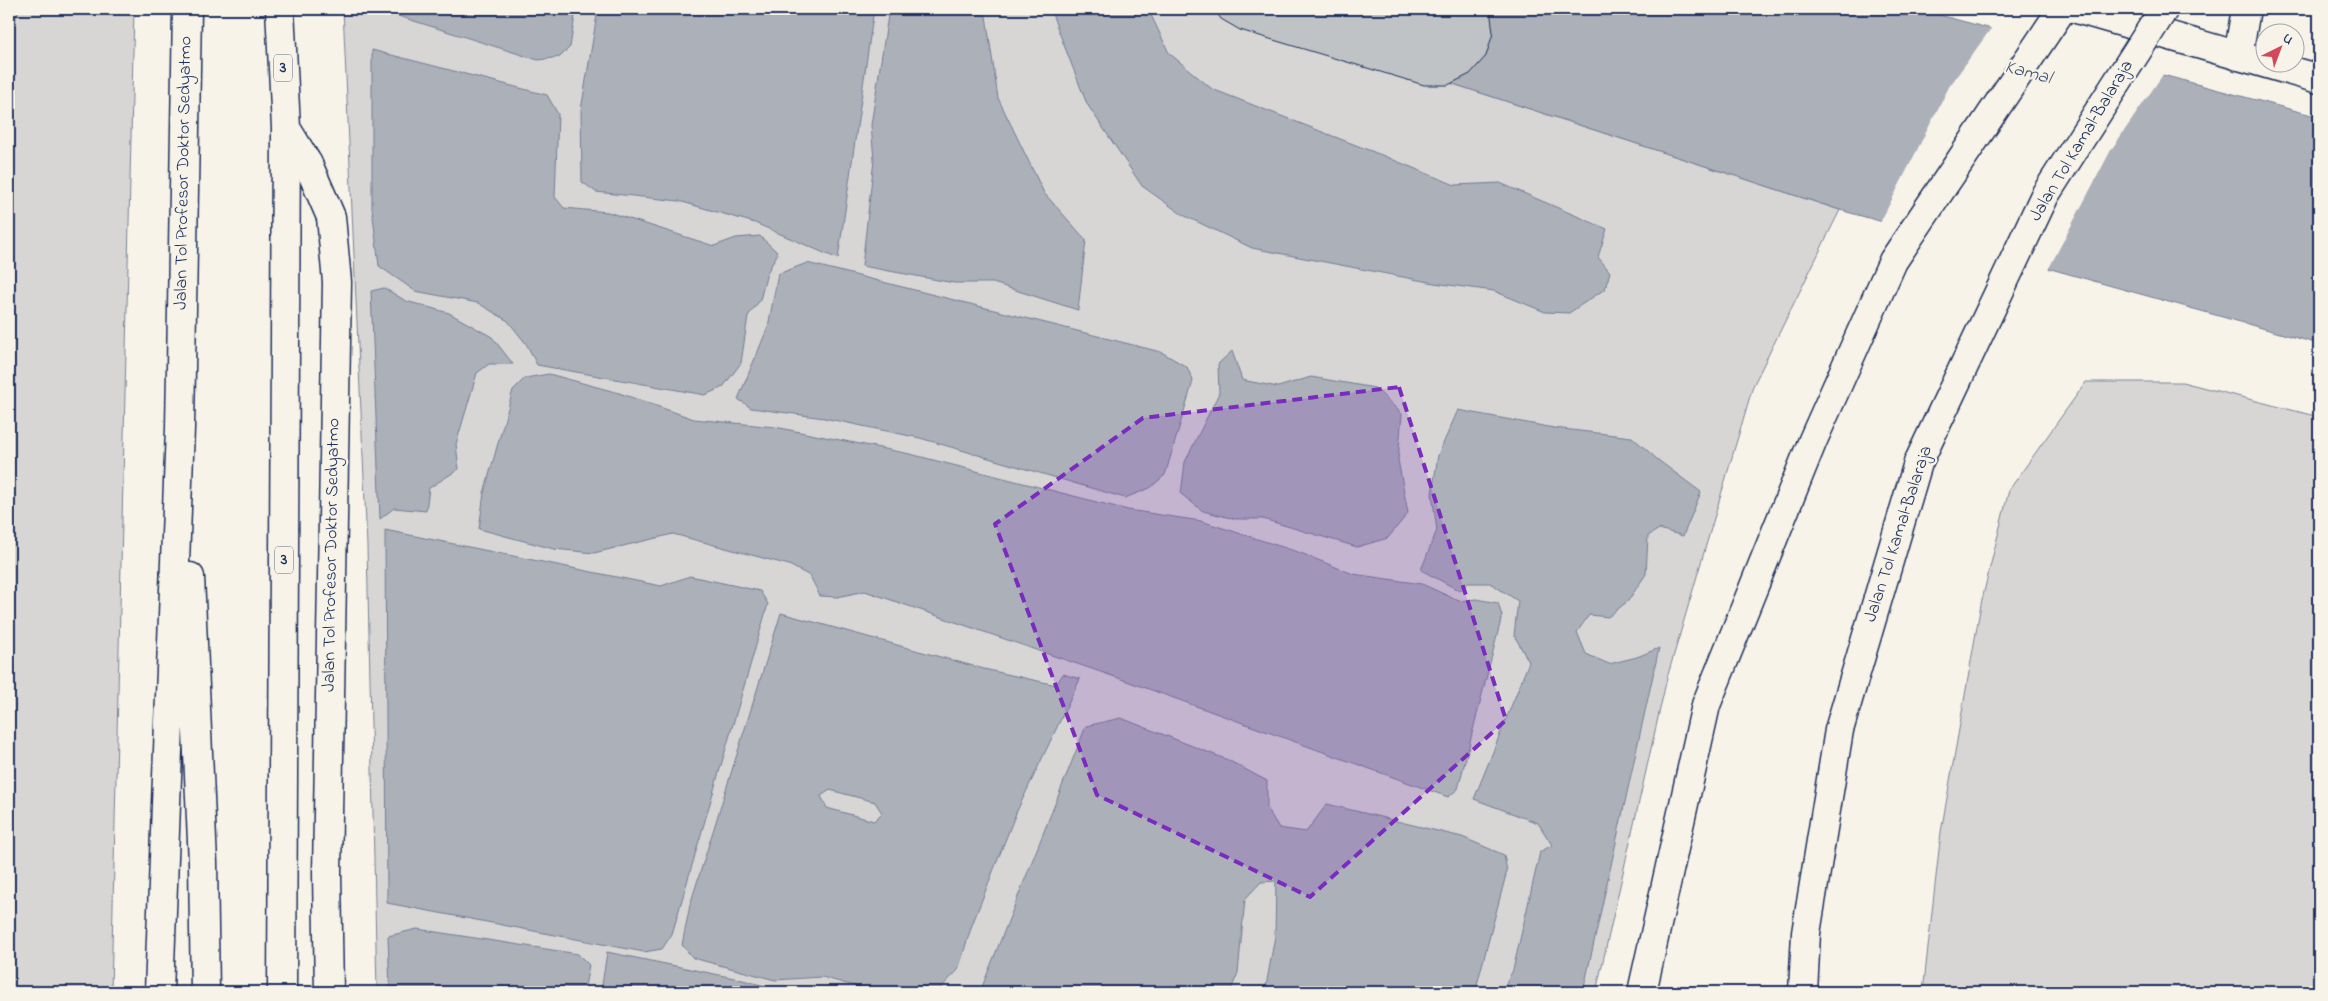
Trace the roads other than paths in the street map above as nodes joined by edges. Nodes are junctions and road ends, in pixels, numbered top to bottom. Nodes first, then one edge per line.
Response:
1 (187, 9) edge
2 (280, 9) edge
3 (2062, 9) edge
4 (2077, 9) edge
5 (2164, 9) edge
6 (2246, 9) edge
7 (2238, 56) junction
8 (2319, 79) edge
9 (286, 128) junction
10 (180, 428) junction
11 (159, 992) edge
12 (205, 992) edge
13 (282, 992) edge
14 (329, 992) edge
15 (1642, 992) edge
16 (1803, 992) edge

1 - 10 main road, Jalan Tol Profesor Doktor Sedyatmo
2 - 9 main road, Jalan Tol Profesor Doktor Sedyatmo / 3
3 - 15 main road
4 - 7 main road
5 - 16 main road, Jalan Tol Kamal–Balaraja, bridge
6 - 7 main road
7 - 8 main road
9 - 13 main road, Jalan Tol Profesor Doktor Sedyatmo / 3
9 - 14 main road, Jalan Tol Profesor Doktor Sedyatmo / 3
10 - 11 main road, Jalan Tol Profesor Doktor Sedyatmo
10 - 12 main road, Jalan Tol Profesor Doktor Sedyatmo

